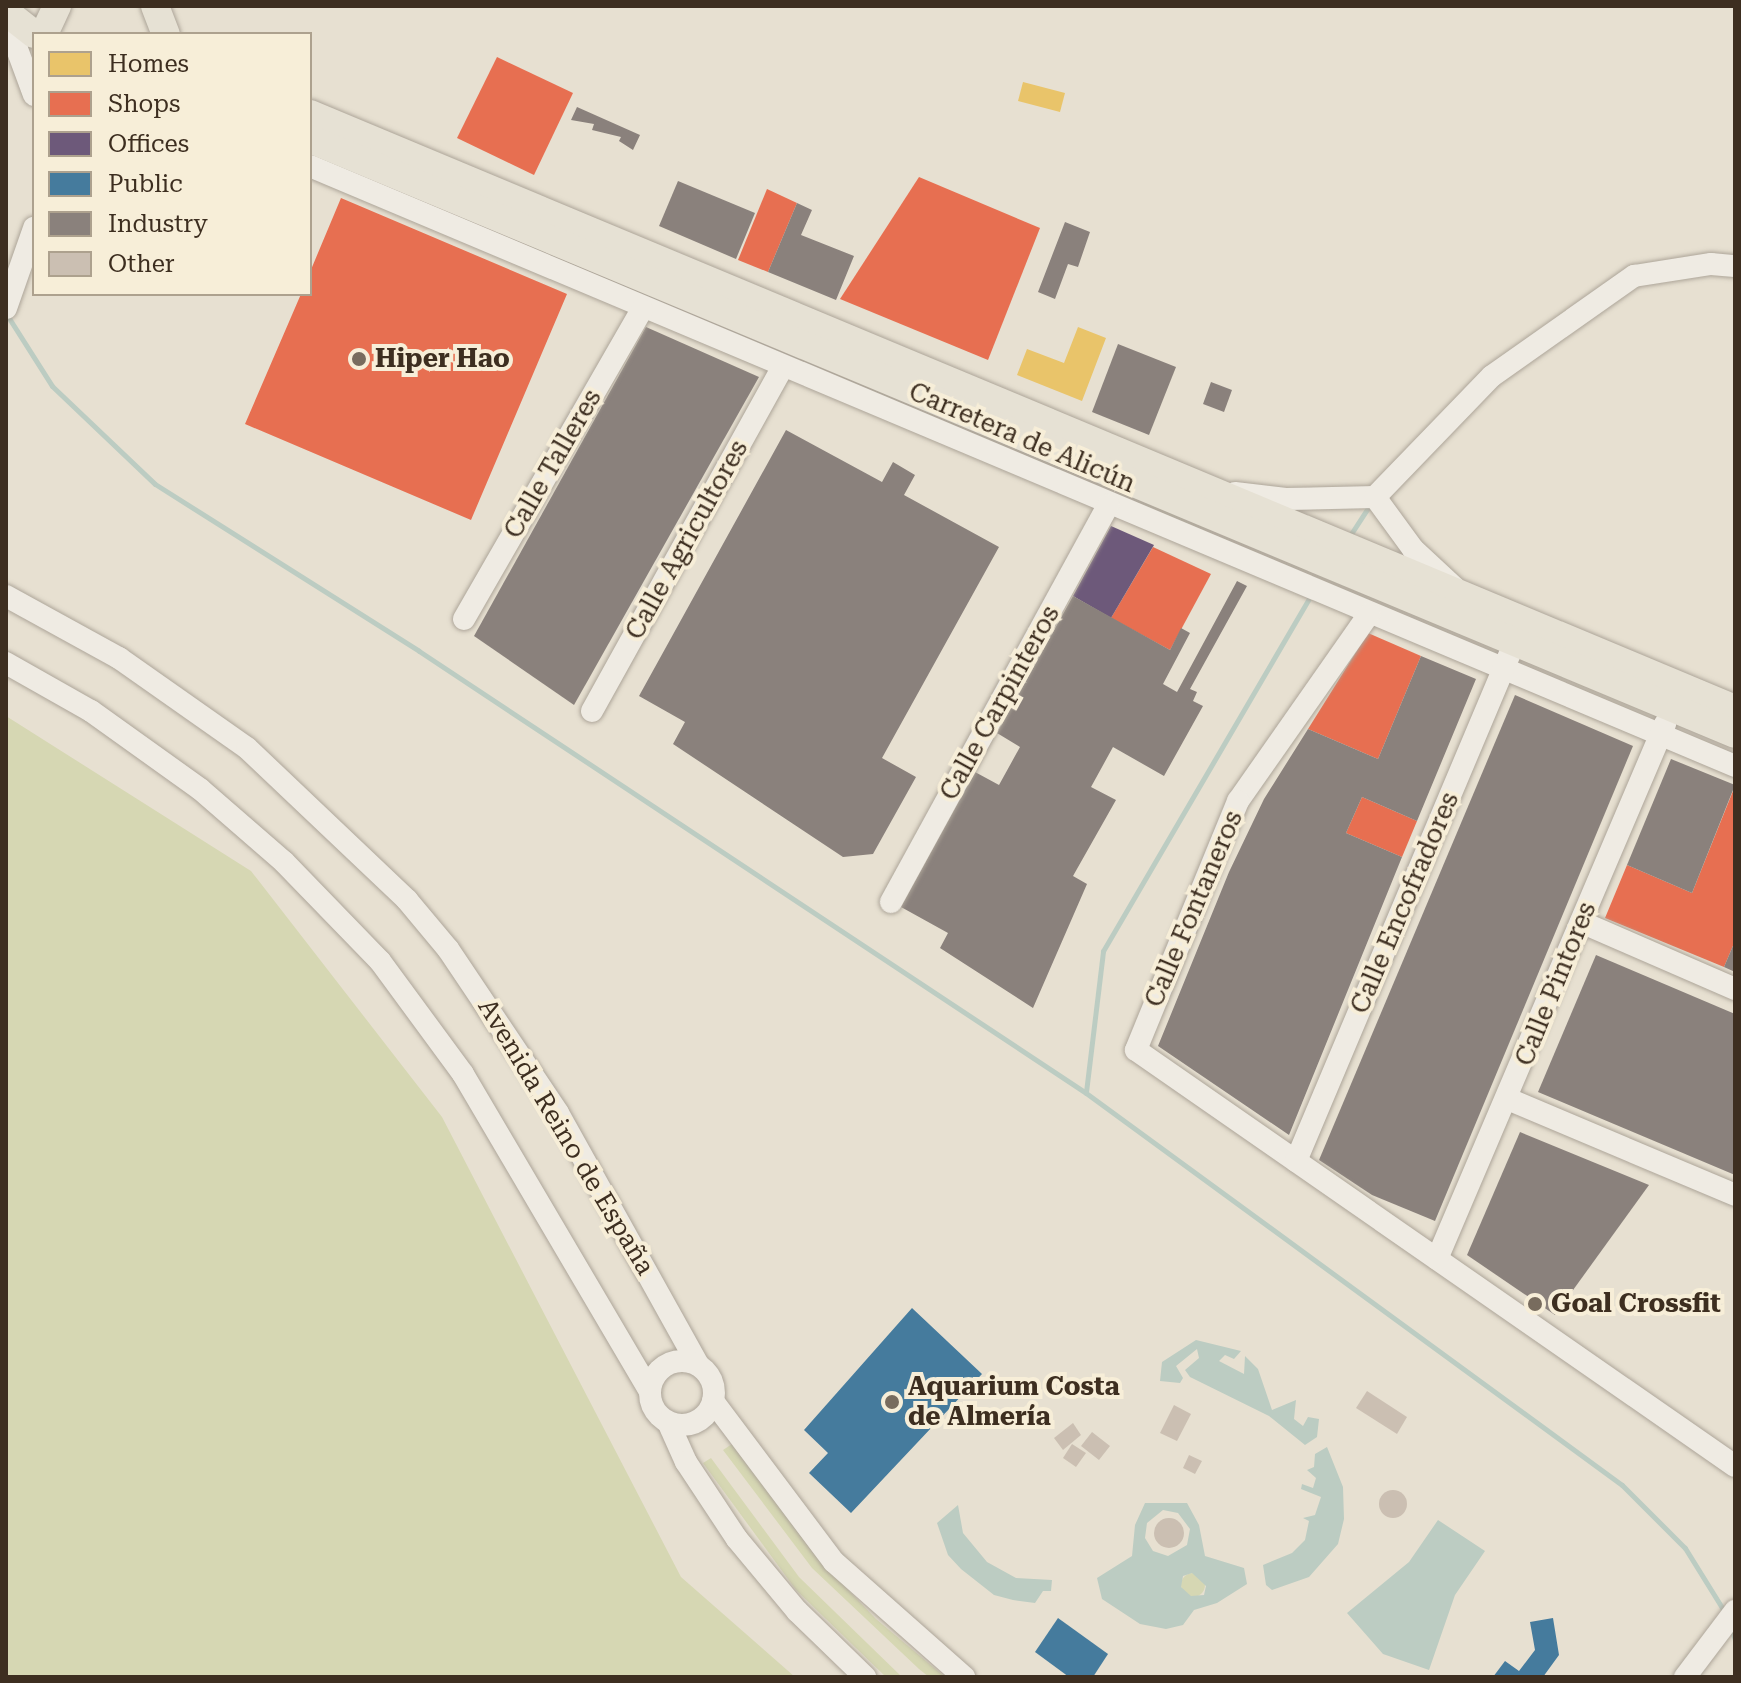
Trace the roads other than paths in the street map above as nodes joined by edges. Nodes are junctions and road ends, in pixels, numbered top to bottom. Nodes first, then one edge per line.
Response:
1 (57, 6) edge
2 (155, 6) edge
3 (17, 31) edge
4 (45, 32) edge
5 (165, 32) edge
6 (32, 87) edge
7 (312, 115) edge
8 (312, 140) edge
9 (312, 167) edge
10 (32, 234) edge
11 (1735, 266) edge
12 (6, 308) edge
13 (642, 309) junction
14 (782, 368) junction
15 (1206, 490) junction
16 (1375, 497) junction
17 (1108, 505) junction
18 (1310, 547) junction
19 (1347, 590) junction
20 (6, 596) edge
21 (1467, 598) junction
22 (1369, 614) junction
23 (464, 619) dead end
24 (1514, 644) junction
25 (6, 663) edge
26 (1503, 671) junction
27 (1672, 708) junction
28 (1735, 709) edge
29 (592, 711) dead end
30 (1735, 734) edge
31 (1659, 735) junction
32 (1735, 766) edge
33 (891, 902) dead end
34 (1581, 922) junction
35 (1735, 989) edge
36 (1508, 1099) junction
37 (1296, 1161) junction
38 (1735, 1195) edge
39 (1437, 1259) junction
40 (698, 1365) junction
41 (650, 1391) junction
42 (713, 1401) junction
43 (668, 1422) junction
44 (1735, 1466) edge
45 (1735, 1611) edge
46 (865, 1677) edge
47 (964, 1677) edge
48 (1685, 1677) edge

1 - 4 main road
2 - 5 main road
3 - 6 street
7 - 15 main road, Carretera de Alicún
8 - 18 main road, Carretera de Alicún
9 - 13 street
10 - 12 street
11 - 16 street
13 - 14 street
13 - 23 street, Calle Talleres
14 - 17 street
14 - 29 street, Calle Agricultores
15 - 16 street
15 - 18 main road, Carretera de Alicún
16 - 21 street
17 - 19 street
17 - 33 street, Calle Carpinteros
18 - 19 main road, Carretera de Alicún
18 - 21 main road, Carretera de Alicún
19 - 22 street
19 - 24 main road, Carretera de Alicún
20 - 40 street, Avenida Reino de España
21 - 28 main road, Carretera de Alicún
22 - 26 street
22 - 37 street, Calle Fontaneros
24 - 26 street, Calle Encofradores
24 - 27 main road, Carretera de Alicún
25 - 41 street
26 - 31 street
26 - 37 street, Calle Encofradores
27 - 30 main road, Carretera de Alicún
27 - 31 street, Calle Pintores
31 - 32 street
31 - 34 street, Calle Pintores
34 - 35 street
34 - 36 street, Calle Pintores
36 - 38 street
36 - 39 street, Calle Pintores
37 - 39 street
39 - 44 street
40 - 41 street
40 - 42 street
41 - 43 street
42 - 43 street
42 - 47 street
43 - 46 street
45 - 48 street

